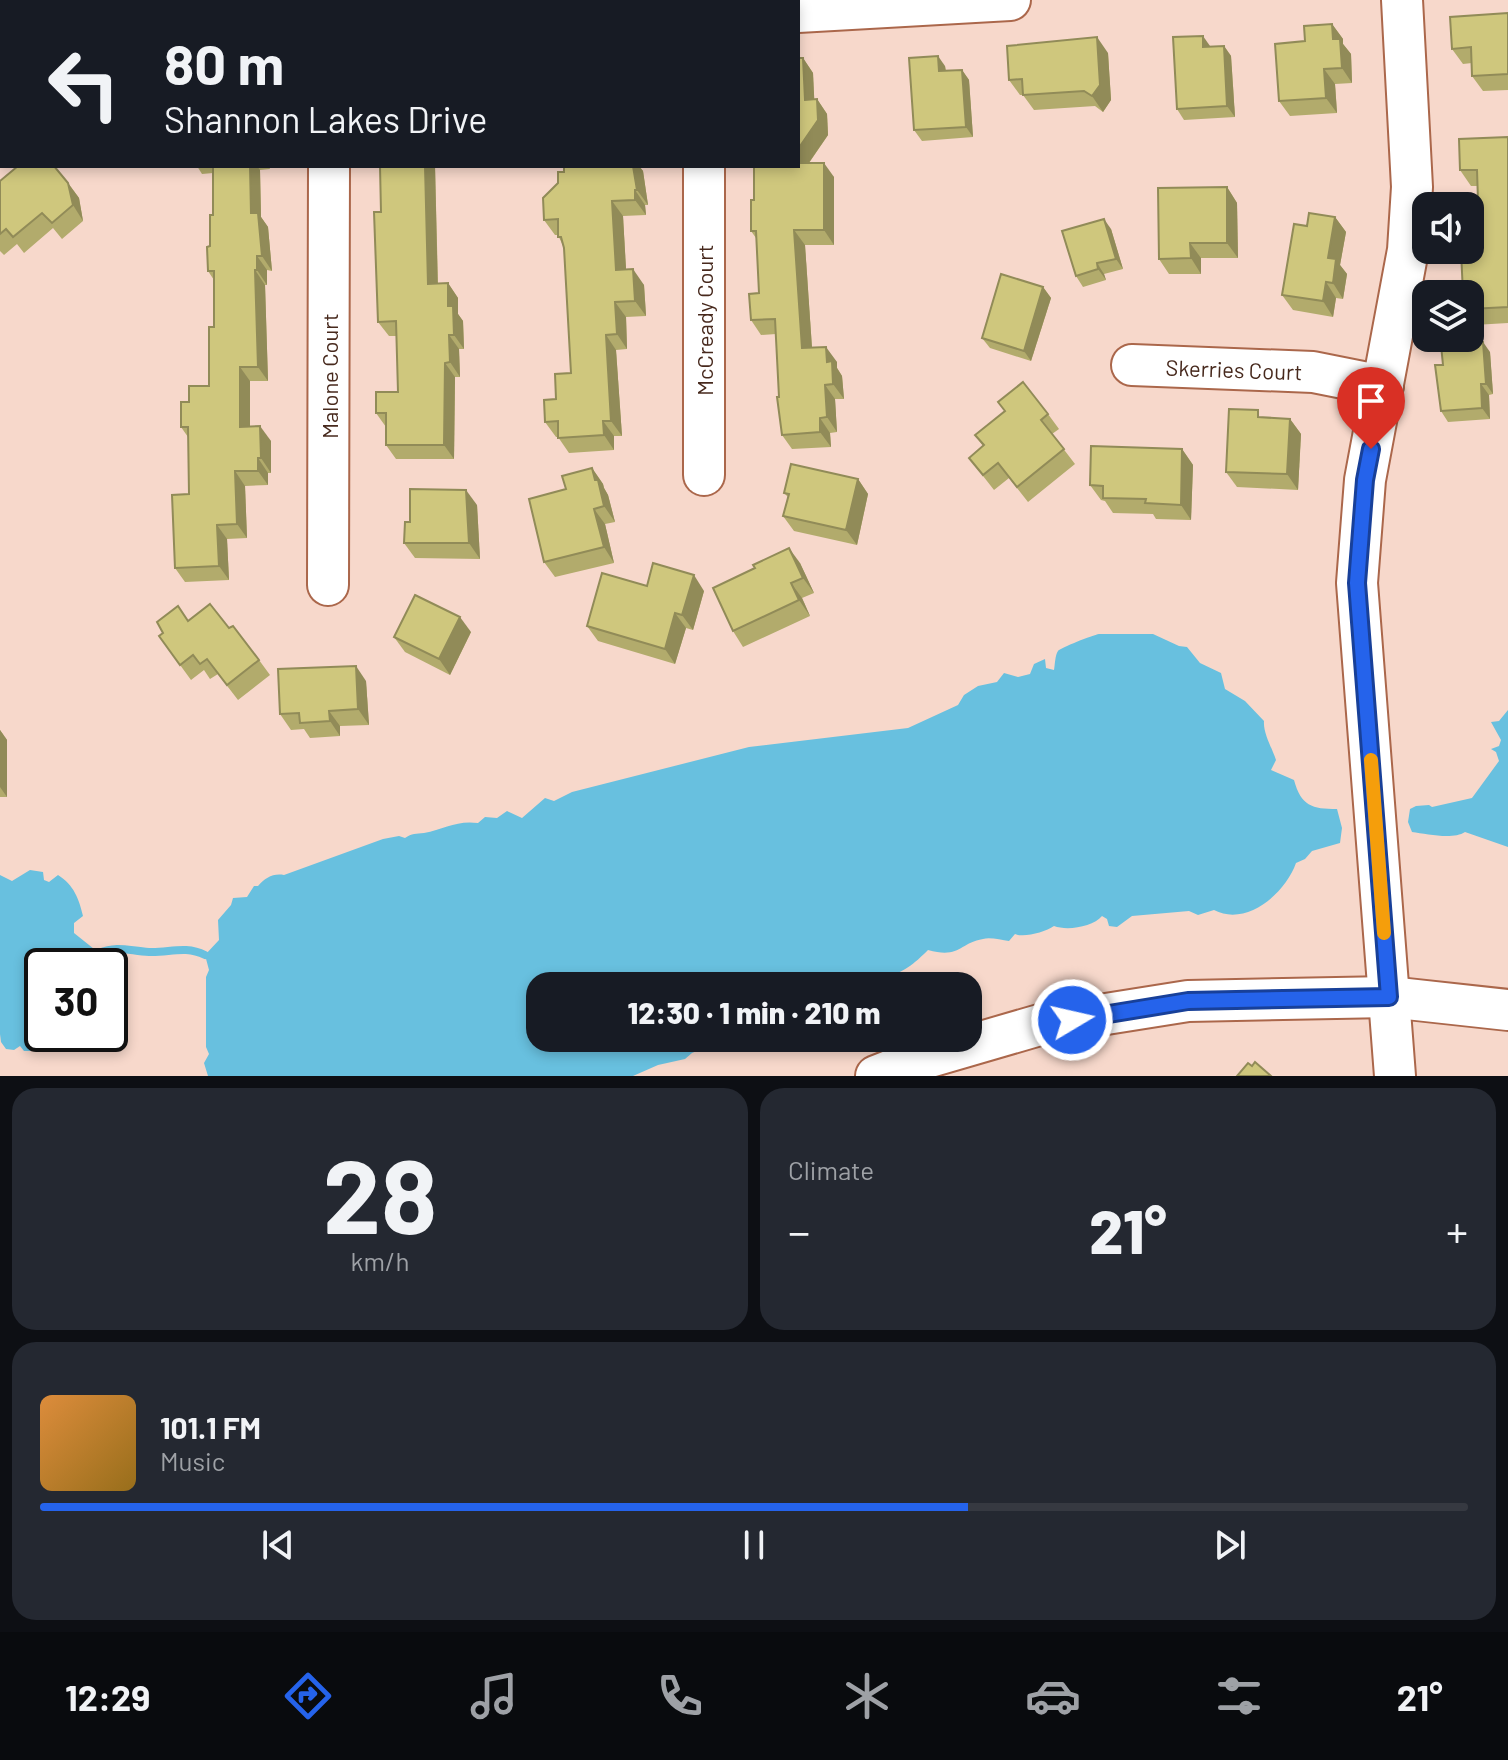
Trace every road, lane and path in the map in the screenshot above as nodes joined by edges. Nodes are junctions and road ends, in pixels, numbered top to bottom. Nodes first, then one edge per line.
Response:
1 (1010, 0) edge
2 (1402, 0) edge
3 (800, 12) edge
4 (329, 168) edge
5 (704, 168) edge
6 (1132, 365) dead end
7 (1383, 386) junction
8 (704, 475) dead end
9 (328, 585) dead end
10 (1389, 997) junction
11 (1508, 1010) edge
12 (876, 1076) edge
13 (1395, 1076) edge

1 - 3 street
2 - 7 street
4 - 9 street, Malone Court
5 - 8 street, McCready Court
6 - 7 street, Skerries Court
7 - 10 street
10 - 11 street
10 - 12 street
10 - 13 street

